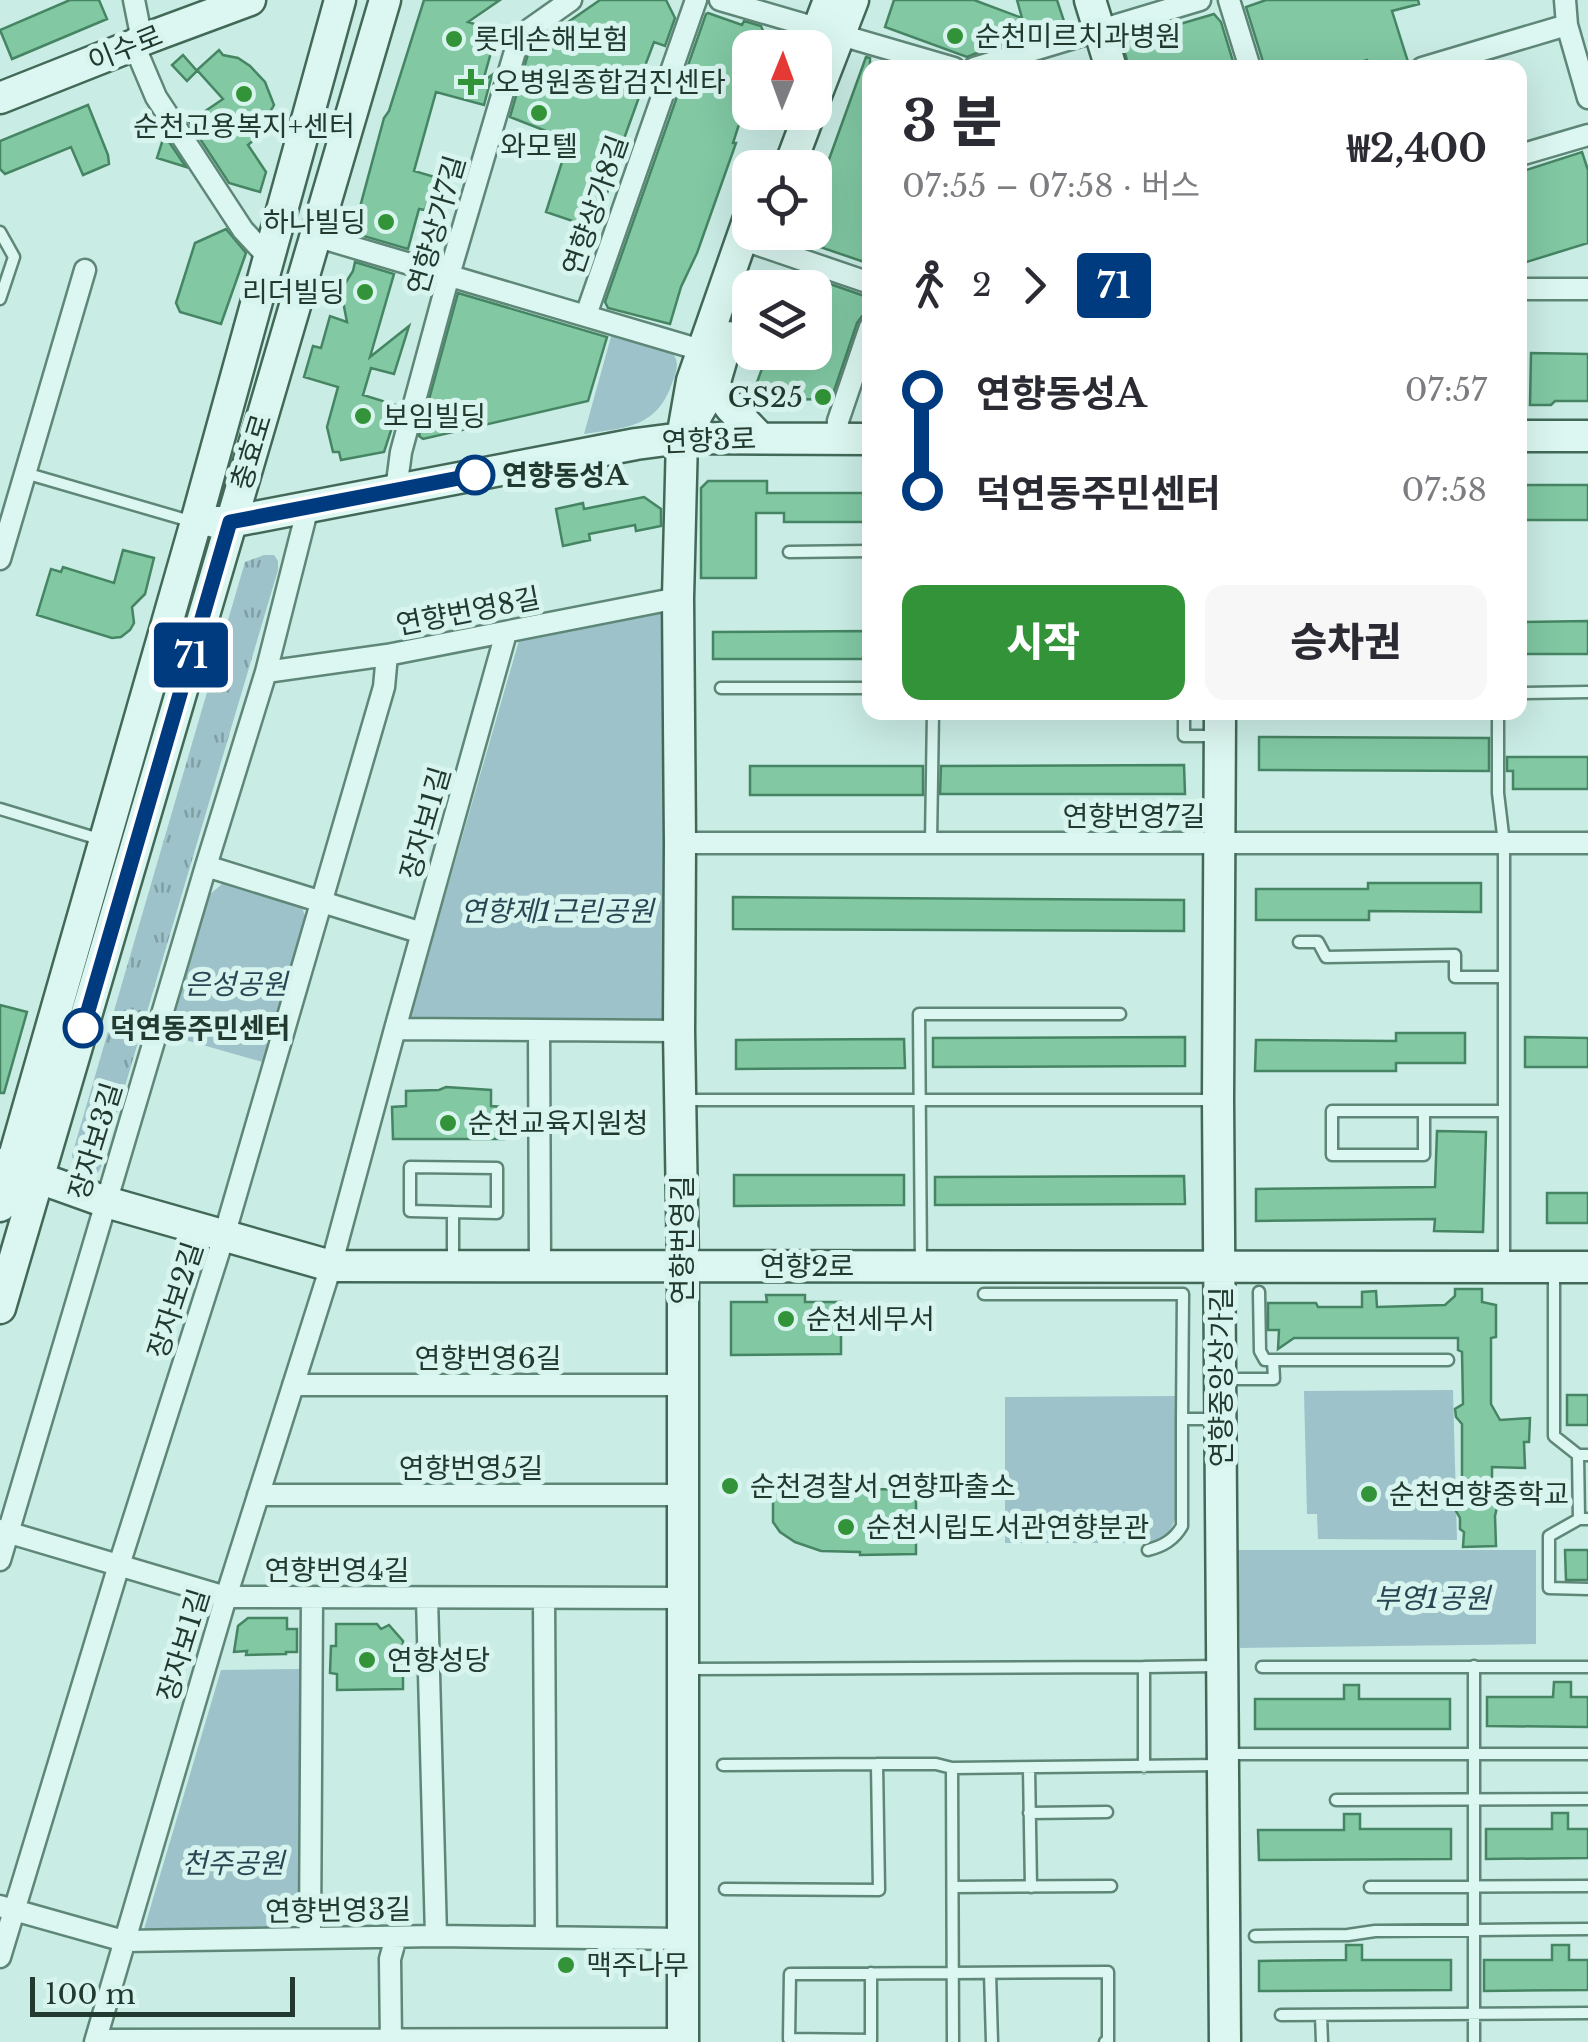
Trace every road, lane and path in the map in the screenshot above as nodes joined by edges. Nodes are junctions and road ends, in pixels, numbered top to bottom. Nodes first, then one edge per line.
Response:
1 (134, 0) edge
2 (250, 0) edge
3 (385, 0) edge
4 (571, 0) edge
5 (696, 0) edge
6 (720, 0) edge
7 (853, 0) edge
8 (1090, 0) edge
9 (1200, 0) edge
10 (1229, 0) edge
11 (1565, 0) edge
12 (333, 8) edge
13 (1567, 25) junction
14 (824, 27) edge
15 (1100, 31) junction
16 (138, 43) junction
17 (929, 60) edge
18 (1001, 60) edge
19 (1109, 60) edge
20 (1248, 60) edge
21 (1449, 60) edge
22 (0, 98) edge
23 (1588, 98) edge
24 (1588, 135) edge
25 (1527, 152) edge
26 (0, 233) edge
27 (315, 236) junction
28 (748, 250) edge
29 (793, 250) edge
30 (270, 259) junction
31 (85, 270) dead end
32 (449, 275) junction
33 (862, 280) edge
34 (1588, 288) edge
35 (1527, 289) edge
36 (0, 299) edge
37 (586, 316) junction
38 (862, 351) edge
39 (707, 368) junction
40 (1527, 436) edge
41 (1588, 436) edge
42 (682, 438) junction
43 (760, 438) junction
44 (836, 439) junction
45 (862, 439) edge
46 (636, 444) junction
47 (25, 473) junction
48 (396, 490) junction
49 (308, 507) junction
50 (196, 522) junction
51 (230, 522) junction
52 (862, 550) edge
53 (789, 552) dead end
54 (0, 559) edge
55 (678, 598) junction
56 (506, 633) junction
57 (387, 654) junction
58 (266, 672) junction
59 (721, 688) dead end
60 (862, 688) edge
61 (1588, 692) edge
62 (1527, 693) edge
63 (933, 720) edge
64 (1184, 720) edge
65 (1498, 720) edge
66 (1220, 724) edge
67 (0, 808) edge
68 (105, 841) junction
69 (680, 843) junction
70 (931, 843) junction
71 (1220, 843) junction
72 (1504, 844) junction
73 (1588, 844) edge
74 (206, 866) junction
75 (322, 903) junction
76 (422, 932) junction
77 (1300, 942) dead end
78 (1504, 977) junction
79 (1120, 1014) dead end
80 (395, 1029) junction
81 (539, 1030) junction
82 (679, 1031) junction
83 (920, 1098) junction
84 (681, 1100) junction
85 (1218, 1100) junction
86 (1424, 1112) junction
87 (1504, 1112) junction
88 (17, 1170) edge
89 (106, 1202) junction
90 (0, 1206) edge
91 (453, 1212) junction
92 (224, 1236) junction
93 (331, 1266) junction
94 (453, 1266) junction
95 (540, 1266) junction
96 (683, 1266) junction
97 (921, 1266) junction
98 (1504, 1266) junction
99 (1554, 1266) junction
100 (1588, 1267) edge
101 (1221, 1268) junction
102 (1259, 1292) dead end
103 (984, 1294) dead end
104 (0, 1308) edge
105 (1273, 1360) junction
106 (1448, 1360) dead end
107 (1221, 1380) junction
108 (682, 1385) junction
109 (293, 1386) junction
110 (1221, 1419) junction
111 (1182, 1420) junction
112 (1583, 1455) edge
113 (258, 1495) junction
114 (683, 1495) junction
115 (1583, 1519) edge
116 (4, 1531) edge
117 (1148, 1550) dead end
118 (0, 1560) edge
119 (119, 1565) junction
120 (1588, 1589) edge
121 (226, 1597) junction
122 (312, 1597) junction
123 (427, 1598) junction
124 (544, 1598) junction
125 (684, 1598) junction
126 (1221, 1666) junction
127 (1474, 1666) junction
128 (1144, 1667) junction
129 (1262, 1667) dead end
130 (1588, 1667) edge
131 (683, 1669) junction
132 (1474, 1754) junction
133 (1588, 1754) edge
134 (1222, 1760) junction
135 (877, 1764) junction
136 (723, 1765) dead end
137 (1144, 1767) junction
138 (952, 1768) junction
139 (1029, 1768) junction
140 (1588, 1799) edge
141 (1336, 1800) dead end
142 (1473, 1800) junction
143 (1107, 1812) dead end
144 (1029, 1813) junction
145 (1110, 1886) dead end
146 (1474, 1886) junction
147 (1588, 1886) edge
148 (952, 1887) junction
149 (1032, 1887) junction
150 (1370, 1887) dead end
151 (725, 1888) dead end
152 (7, 1909) edge
153 (1474, 1930) junction
154 (1588, 1930) edge
155 (436, 1936) junction
156 (1254, 1936) dead end
157 (396, 1937) junction
158 (546, 1937) junction
159 (310, 1938) junction
160 (682, 1939) junction
161 (124, 1941) junction
162 (0, 1957) edge
163 (871, 1973) junction
164 (953, 1973) junction
165 (990, 1973) junction
166 (1588, 2013) edge
167 (1474, 2014) junction
168 (1281, 2015) dead end
169 (1322, 2015) junction
170 (391, 2040) edge
171 (684, 2040) edge
172 (95, 2041) edge
173 (953, 2042) edge
174 (992, 2042) edge
175 (1105, 2042) edge
176 (1225, 2042) edge
177 (1322, 2042) edge
178 (1474, 2042) edge

1 - 16 street
2 - 16 street, 이수로
3 - 27 street, 충효로
4 - 32 street, 연향상가7길
5 - 37 street, 연향상가8길
6 - 14 street
7 - 14 street
8 - 15 street
9 - 15 street
10 - 20 street
11 - 13 street
12 - 30 street, 충효로
13 - 21 street
13 - 23 street
14 - 17 street
15 - 18 street
15 - 19 street
16 - 22 street, 이수로
16 - 30 street
24 - 25 street
26 - 36 lane
27 - 32 street, 연향상가8길
27 - 51 street, 충효로
28 - 39 street, 연향번영길
29 - 33 street
30 - 50 street, 충효로
31 - 47 street
32 - 37 street, 연향상가8길
32 - 48 street, 연향상가7길
34 - 35 street
37 - 39 street, 연향상가8길
38 - 44 street
39 - 42 street, 연향번영길
39 - 43 street
39 - 46 street
40 - 41 street
42 - 43 street, 연향3로
42 - 46 street, 연향3로
42 - 55 street, 연향번영길
43 - 44 street, 연향3로
44 - 45 street, 연향3로
46 - 48 street, 연향3로
47 - 50 lane
47 - 54 street
48 - 49 street, 연향3로
49 - 51 street, 연향3로
49 - 58 street, 장자보3길
50 - 51 street, 연향3로
50 - 68 street, 충효로
51 - 88 street, 충효로
52 - 53 lane
55 - 56 street, 연향번영8길
55 - 69 street, 연향번영길
56 - 57 street, 연향번영8길
56 - 76 street, 장자보1길
57 - 58 street, 연향번영8길
57 - 75 street, 장자보2길
58 - 74 street, 장자보3길
59 - 60 lane
61 - 62 lane
63 - 70 lane
64 - 66 lane
65 - 72 lane
66 - 71 street, 연향중앙상가길
67 - 68 lane
68 - 88 street, 충효로
69 - 70 street, 연향번영7길
69 - 82 street, 연향번영길
70 - 71 street, 연향번영7길
71 - 72 street, 연향번영7길
71 - 85 street, 연향중앙상가길
72 - 73 street, 연향번영7길
72 - 78 lane
74 - 75 street
74 - 89 street, 장자보3길
75 - 76 street
75 - 92 street, 장자보2길
76 - 80 street, 장자보1길
77 - 78 lane
78 - 87 lane
79 - 83 lane
80 - 81 street
80 - 93 street, 장자보1길
81 - 82 street
81 - 95 street
82 - 84 street, 연향번영길
83 - 84 lane
83 - 85 lane
83 - 97 lane
84 - 96 street, 연향번영길
85 - 101 street, 연향중앙상가길
86 - 86 lane
86 - 87 lane
87 - 98 lane
88 - 89 street, 연향2로
88 - 90 street, 충효로
88 - 104 street, 충효로
89 - 92 street, 연향2로
89 - 116 street, 장자보3길
91 - 91 lane
91 - 94 lane
92 - 93 street, 연향2로
92 - 119 street, 장자보2길
93 - 94 street, 연향2로
93 - 109 street, 장자보1길
94 - 95 street, 연향2로
95 - 96 street, 연향2로
96 - 97 street, 연향2로
96 - 108 street, 연향번영길
97 - 101 street, 연향2로
98 - 99 street, 연향2로
98 - 101 street, 연향2로
99 - 100 street, 연향2로
99 - 112 lane
101 - 107 street, 연향중앙상가길
102 - 105 lane
103 - 111 lane
105 - 106 lane
105 - 107 lane
107 - 110 street, 연향중앙상가길
108 - 109 street, 연향번영6길
108 - 114 street, 연향번영길
109 - 113 street, 장자보1길
110 - 111 lane
110 - 126 street, 연향중앙상가길
111 - 117 lane
112 - 115 lane
113 - 114 street, 연향번영5길
113 - 121 street, 장자보1길
114 - 125 street, 연향번영길
115 - 120 lane
116 - 118 street, 장자보3길
116 - 119 street, 연향번영4길
119 - 121 street, 연향번영4길
119 - 152 street, 장자보2길
121 - 122 street, 연향번영4길
121 - 161 street, 장자보1길
122 - 123 street, 연향번영4길
122 - 159 street
123 - 124 street, 연향번영4길
123 - 155 street
124 - 125 street, 연향번영4길
124 - 158 street
125 - 131 street, 연향번영길
126 - 128 lane
126 - 134 street, 연향중앙상가길
127 - 129 lane
127 - 130 lane
127 - 132 lane
128 - 131 lane
128 - 137 lane
131 - 160 street, 연향번영길
132 - 133 lane
132 - 134 lane
132 - 142 lane
134 - 137 lane
134 - 176 street, 연향중앙상가길
135 - 136 lane
135 - 138 lane
135 - 151 lane
137 - 139 lane
138 - 139 lane
138 - 148 lane
139 - 144 lane
140 - 142 lane
141 - 142 lane
142 - 146 lane
143 - 144 lane
144 - 149 lane
145 - 149 lane
146 - 147 lane
146 - 150 lane
146 - 153 lane
148 - 149 lane
148 - 164 lane
152 - 161 street, 연향번영3길
152 - 162 street, 장자보2길
153 - 154 lane
153 - 156 lane
153 - 167 lane
155 - 157 street, 연향번영3길
155 - 158 street, 연향번영3길
157 - 159 street, 연향번영3길
157 - 170 street
158 - 160 street, 연향번영3길
159 - 161 street, 연향번영3길
160 - 171 street, 연향번영길
161 - 172 street, 장자보1길
163 - 163 lane
163 - 164 lane
164 - 165 lane
164 - 173 lane
165 - 174 lane
165 - 175 lane
166 - 167 lane
167 - 169 lane
167 - 178 lane
168 - 169 lane
169 - 177 lane
170 - 171 street
170 - 172 street

